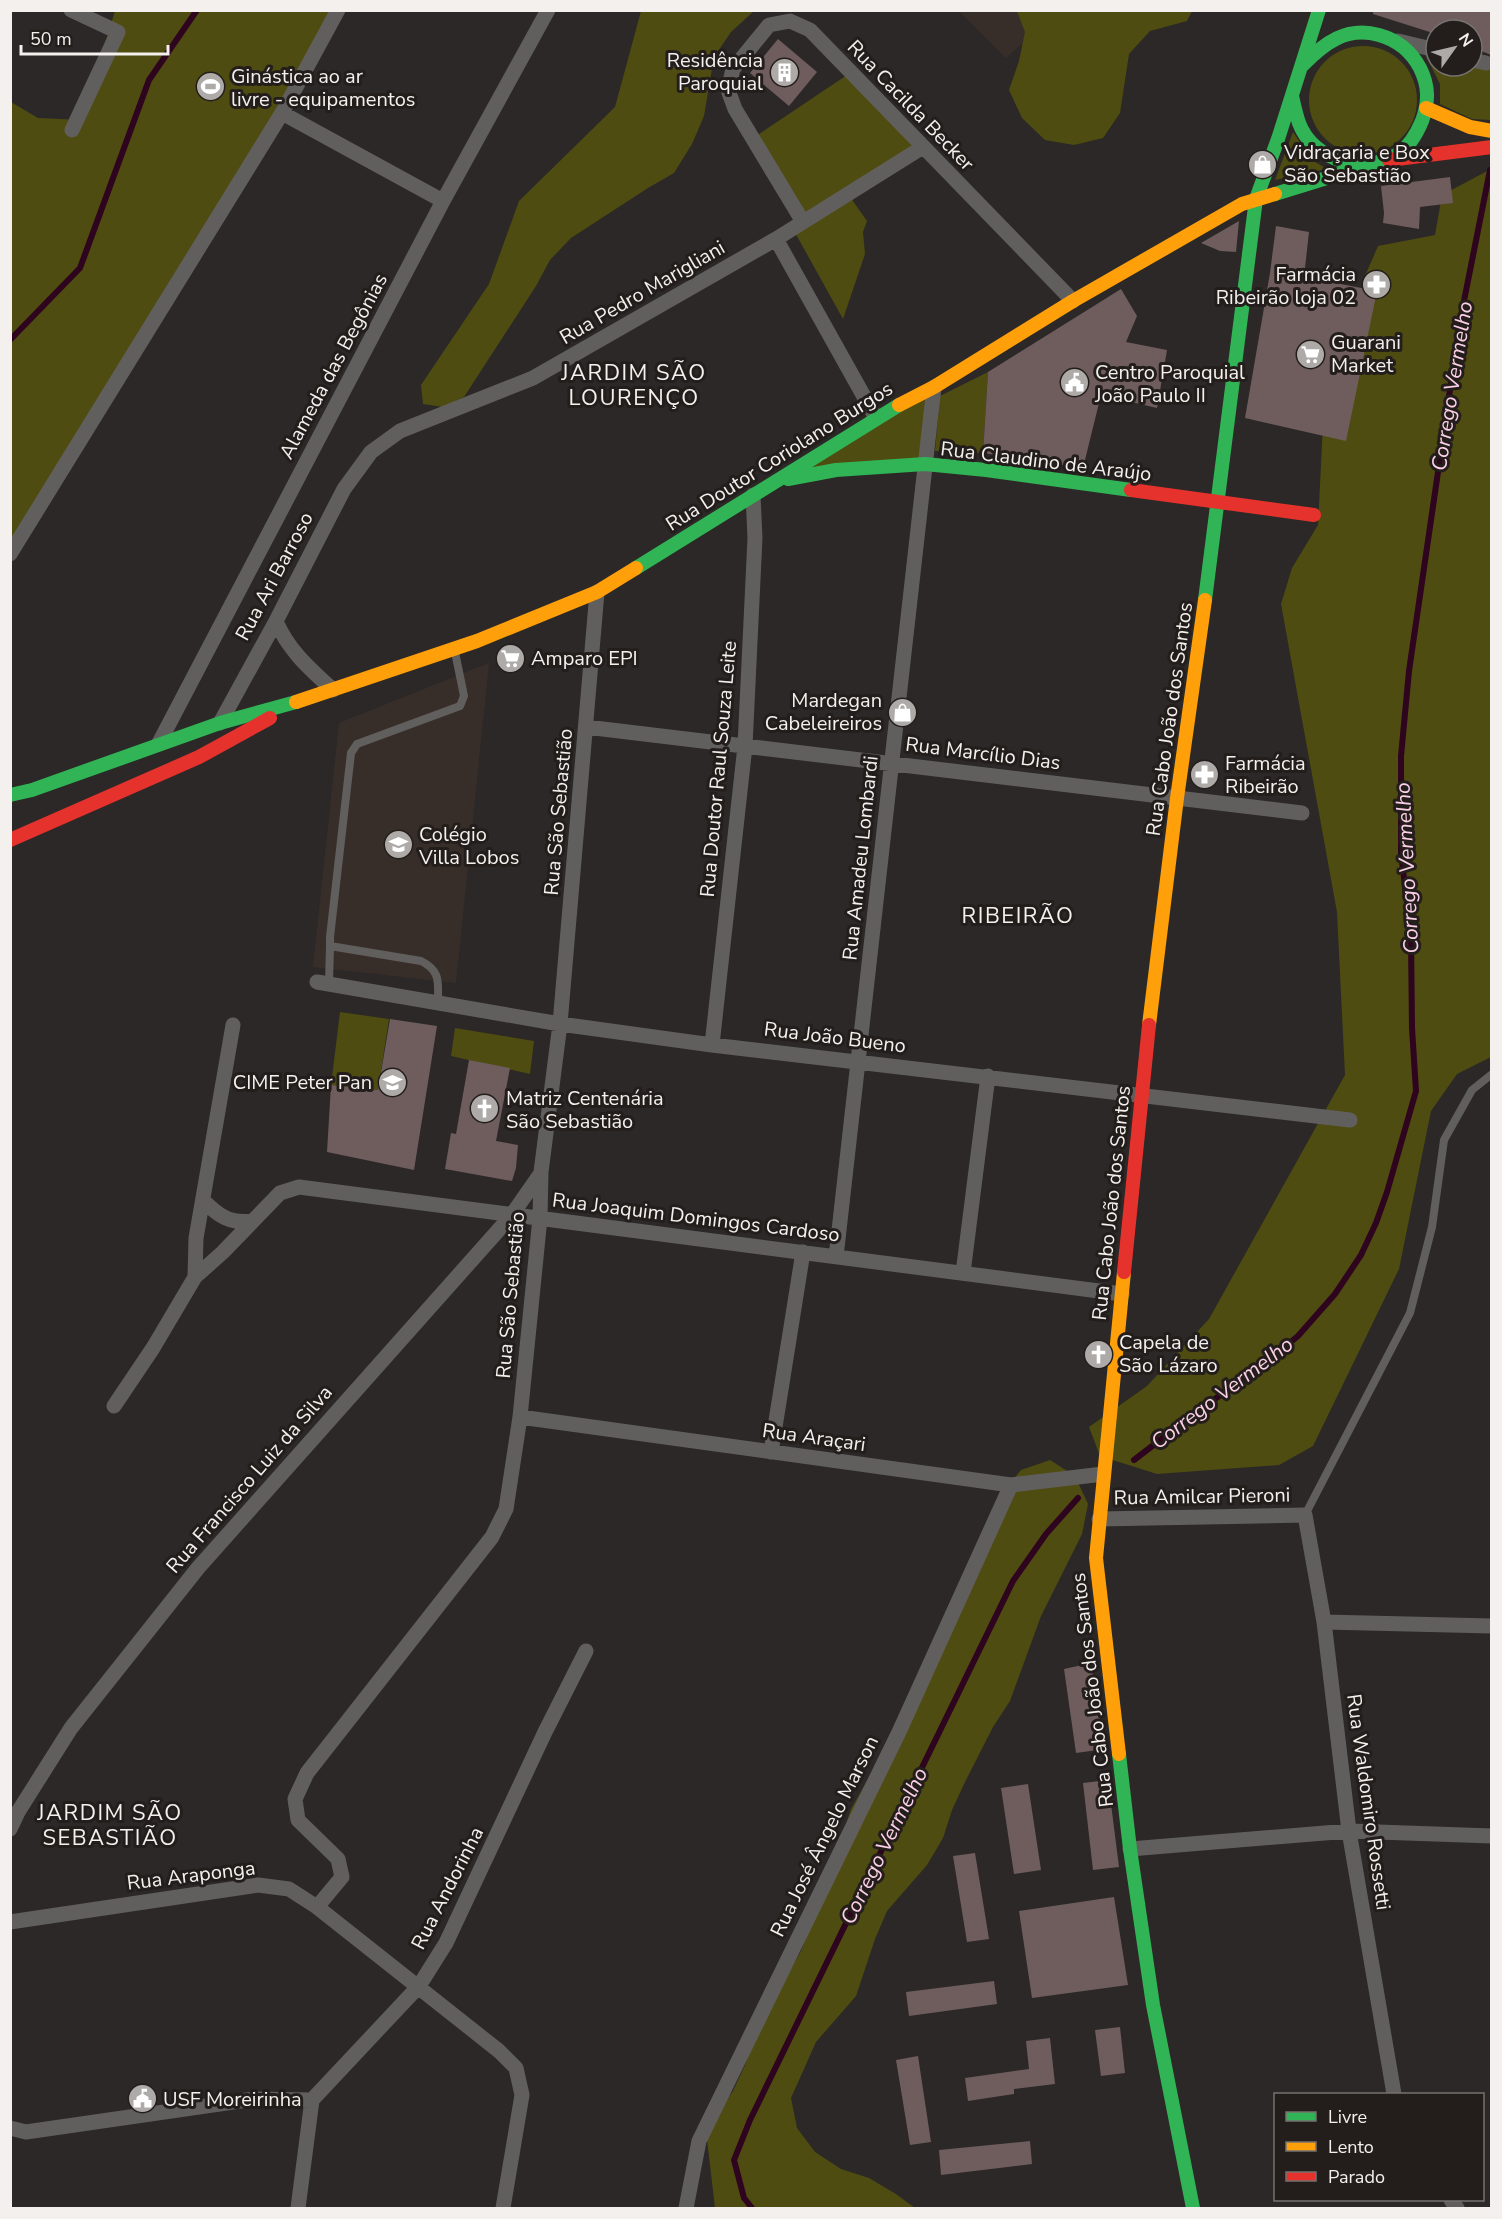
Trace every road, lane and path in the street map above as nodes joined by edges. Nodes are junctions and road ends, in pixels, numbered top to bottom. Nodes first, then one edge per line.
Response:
1 (71, 10) edge
2 (338, 10) edge
3 (548, 10) edge
4 (1319, 10) edge
5 (1395, 40) junction
6 (1424, 47) edge
7 (1301, 67) junction
8 (1292, 95) junction
9 (1426, 108) junction
10 (282, 112) junction
11 (72, 130) dead end
12 (1491, 131) edge
13 (922, 147) junction
14 (1491, 147) edge
15 (1377, 162) junction
16 (1256, 199) junction
17 (443, 201) junction
18 (803, 222) junction
19 (776, 239) junction
20 (1073, 301) junction
21 (934, 387) junction
22 (876, 418) junction
23 (371, 452) joint
24 (926, 464) junction
25 (774, 481) junction
26 (753, 495) junction
27 (1219, 503) junction
28 (1314, 515) dead end
29 (10, 555) edge
30 (597, 592) junction
31 (276, 621) junction
32 (455, 648) junction
33 (333, 690) junction
34 (302, 700) junction
35 (220, 723) junction
36 (586, 727) junction
37 (159, 743) junction
38 (745, 746) junction
39 (199, 757) junction
40 (892, 764) junction
41 (10, 795) edge
42 (1177, 798) junction
43 (1302, 813) dead end
44 (10, 840) edge
45 (330, 946) junction
46 (323, 983) joint
47 (438, 1002) junction
48 (560, 1024) junction
49 (233, 1025) dead end
50 (712, 1044) junction
51 (858, 1061) junction
52 (1491, 1074) edge
53 (988, 1076) junction
54 (1141, 1095) junction
55 (1350, 1120) dead end
56 (541, 1172) junction
57 (202, 1200) junction
58 (511, 1216) junction
59 (540, 1218) junction
60 (253, 1221) junction
61 (802, 1252) junction
62 (836, 1257) junction
63 (963, 1274) junction
64 (195, 1277) junction
65 (1122, 1294) junction
66 (114, 1406) dead end
67 (520, 1417) junction
68 (771, 1452) junction
69 (1103, 1474) junction
70 (1011, 1485) junction
71 (1305, 1515) junction
72 (1099, 1519) junction
73 (1324, 1622) junction
74 (1491, 1626) edge
75 (586, 1651) dead end
76 (10, 1829) edge
77 (1349, 1831) junction
78 (1491, 1836) edge
79 (1130, 1849) junction
80 (317, 1907) junction
81 (11, 1921) edge
82 (418, 1986) junction
83 (1394, 2093) edge
84 (312, 2100) junction
85 (10, 2128) edge
86 (298, 2208) edge
87 (503, 2208) edge
88 (686, 2208) edge
89 (1193, 2208) edge

1 - 11 street
2 - 10 street
3 - 17 street, Alameda das Begônias
4 - 7 street
5 - 6 street
5 - 7 street
5 - 9 street
7 - 8 street
8 - 15 street
8 - 16 street, Rua Cabo João dos Santos
9 - 12 street
9 - 15 street
10 - 17 street
10 - 29 street
13 - 18 street, Rua Pedro Marigliani
13 - 18 street, Rua Cacilda Becker
13 - 20 street, Rua Cacilda Becker
14 - 15 street
15 - 16 street, Rua Doutor Coriolano Burgos
16 - 20 street, Rua Doutor Coriolano Burgos
16 - 27 street, Rua Cabo João dos Santos
17 - 37 street, Alameda das Begônias
18 - 19 street, Rua Pedro Marigliani
19 - 22 street
19 - 23 street, Rua Pedro Marigliani
20 - 21 street, Rua Doutor Coriolano Burgos
21 - 22 street, Rua Doutor Coriolano Burgos
21 - 24 street, Rua Amadeu Lombardi
22 - 25 street, Rua Doutor Coriolano Burgos
23 - 31 street, Rua Ari Barroso
24 - 25 street, Rua Claudino de Araújo
24 - 27 street, Rua Claudino de Araújo
24 - 40 street, Rua Amadeu Lombardi
25 - 26 street, Rua Doutor Coriolano Burgos
26 - 30 street, Rua Doutor Coriolano Burgos
26 - 38 street, Rua Doutor Raul Souza Leite
27 - 28 street, Rua Claudino de Araújo
27 - 42 street, Rua Cabo João dos Santos
30 - 32 street, Rua Doutor Coriolano Burgos
30 - 36 street, Rua São Sebastião
31 - 33 street
31 - 35 street, Rua Ari Barroso
32 - 33 street, Rua Doutor Coriolano Burgos
32 - 45 lane
33 - 34 street, Rua Doutor Coriolano Burgos
34 - 35 street
34 - 39 street
35 - 37 street
35 - 39 street
36 - 38 street, Rua Marcílio Dias
36 - 48 street, Rua São Sebastião
37 - 41 street
38 - 40 street, Rua Marcílio Dias
38 - 50 street, Rua Doutor Raul Souza Leite
39 - 44 street
40 - 42 street, Rua Marcílio Dias
40 - 51 street, Rua Amadeu Lombardi
42 - 43 street, Rua Marcílio Dias
42 - 54 street, Rua Cabo João dos Santos
45 - 46 lane
45 - 47 lane
46 - 47 street, Rua João Bueno
47 - 48 street, Rua João Bueno
48 - 50 street, Rua João Bueno
48 - 56 street, Rua São Sebastião
49 - 57 street
50 - 51 street, Rua João Bueno
51 - 53 street, Rua João Bueno
51 - 62 street, Rua Amadeu Lombardi
52 - 71 lane
53 - 54 street, Rua João Bueno
53 - 63 street
54 - 55 street, Rua João Bueno
54 - 65 street, Rua Cabo João dos Santos
56 - 58 street, Rua Francisco Luiz da Silva
56 - 59 street, Rua São Sebastião
57 - 60 street
57 - 64 street
58 - 59 street, Rua Joaquim Domingos Cardoso
58 - 60 street, Rua Joaquim Domingos Cardoso
58 - 76 street, Rua Francisco Luiz da Silva
59 - 61 street, Rua Joaquim Domingos Cardoso
59 - 67 street, Rua São Sebastião
60 - 64 street, Rua Joaquim Domingos Cardoso
61 - 62 street, Rua Joaquim Domingos Cardoso
61 - 68 street
62 - 63 street, Rua Joaquim Domingos Cardoso
63 - 65 street, Rua Joaquim Domingos Cardoso
64 - 66 street
65 - 69 street, Rua Cabo João dos Santos
67 - 68 street, Rua Araçari
67 - 80 street, Rua São Sebastião
68 - 70 street, Rua Araçari
69 - 70 street, Rua Araçari
69 - 72 street, Rua Cabo João dos Santos
70 - 88 street, Rua José Ângelo Marson
71 - 72 street, Rua Amilcar Pieroni
71 - 73 street, Rua Waldomiro Rossetti
72 - 79 street, Rua Cabo João dos Santos
73 - 74 street
73 - 77 street, Rua Waldomiro Rossetti
75 - 82 street, Rua Andorinha
77 - 78 street
77 - 79 street
77 - 83 street, Rua Waldomiro Rossetti
79 - 89 street, Rua Cabo João dos Santos
80 - 81 street, Rua Araponga
80 - 82 street, Rua Araponga
82 - 84 street, Rua Andorinha
82 - 87 street, Rua Araponga
84 - 85 street
84 - 86 street

